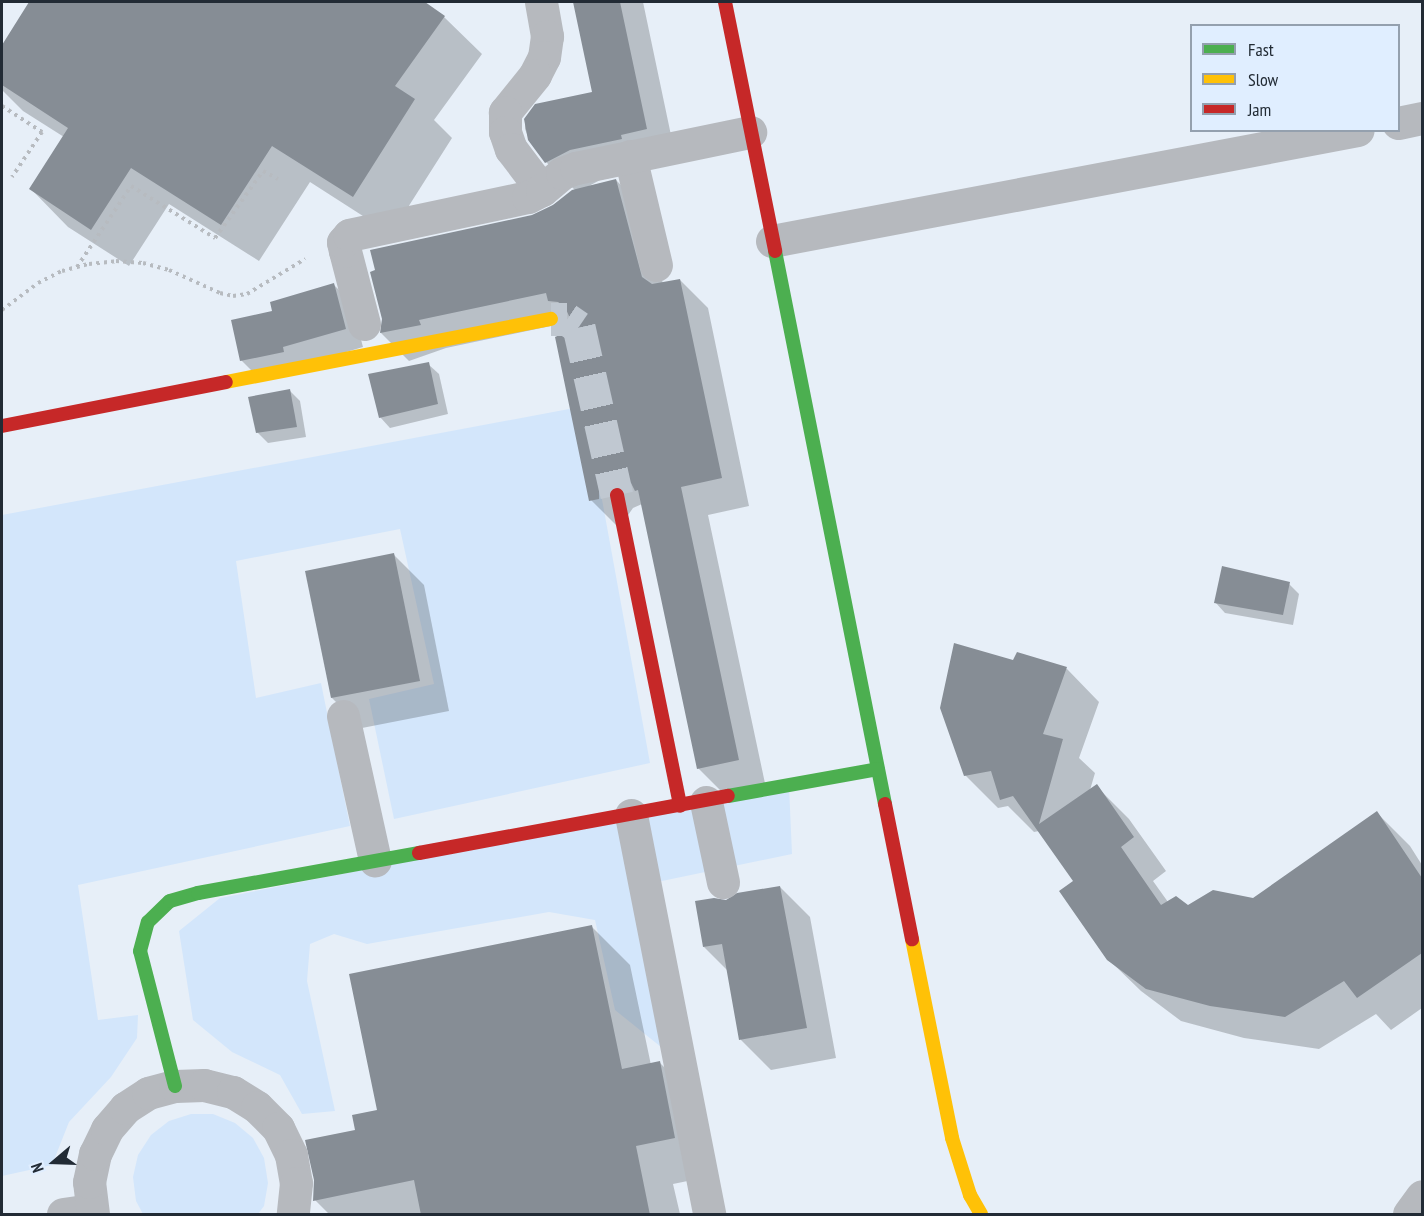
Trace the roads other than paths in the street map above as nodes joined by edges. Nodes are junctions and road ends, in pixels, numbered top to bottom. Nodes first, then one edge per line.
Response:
1 (541, 2) edge
2 (725, 2) edge
3 (1422, 118) edge
4 (1400, 123) edge
5 (750, 132) junction
6 (1347, 132) edge
7 (630, 156) junction
8 (542, 190) junction
9 (772, 240) junction
10 (656, 265) dead end
11 (551, 319) tunnel mouth
12 (364, 324) dead end
13 (2, 426) edge
14 (616, 495) tunnel mouth
15 (344, 716) dead end
16 (878, 769) junction
17 (693, 804) junction
18 (631, 815) junction
19 (375, 860) junction
20 (723, 882) dead end
21 (175, 1086) junction
22 (1422, 1196) edge
23 (82, 1213) edge
24 (293, 1215) edge
25 (709, 1215) edge
26 (981, 1215) edge
27 (1409, 1215) edge

1 - 8 street
2 - 5 street
3 - 4 street
5 - 7 street
5 - 9 street
6 - 9 street
7 - 8 street
7 - 10 street
8 - 12 street
9 - 16 street
11 - 13 street
14 - 17 street
15 - 19 street
16 - 17 street
16 - 26 street
17 - 18 street
17 - 20 street
18 - 19 street
18 - 25 street
19 - 21 street
21 - 23 street
21 - 24 street
22 - 27 street

